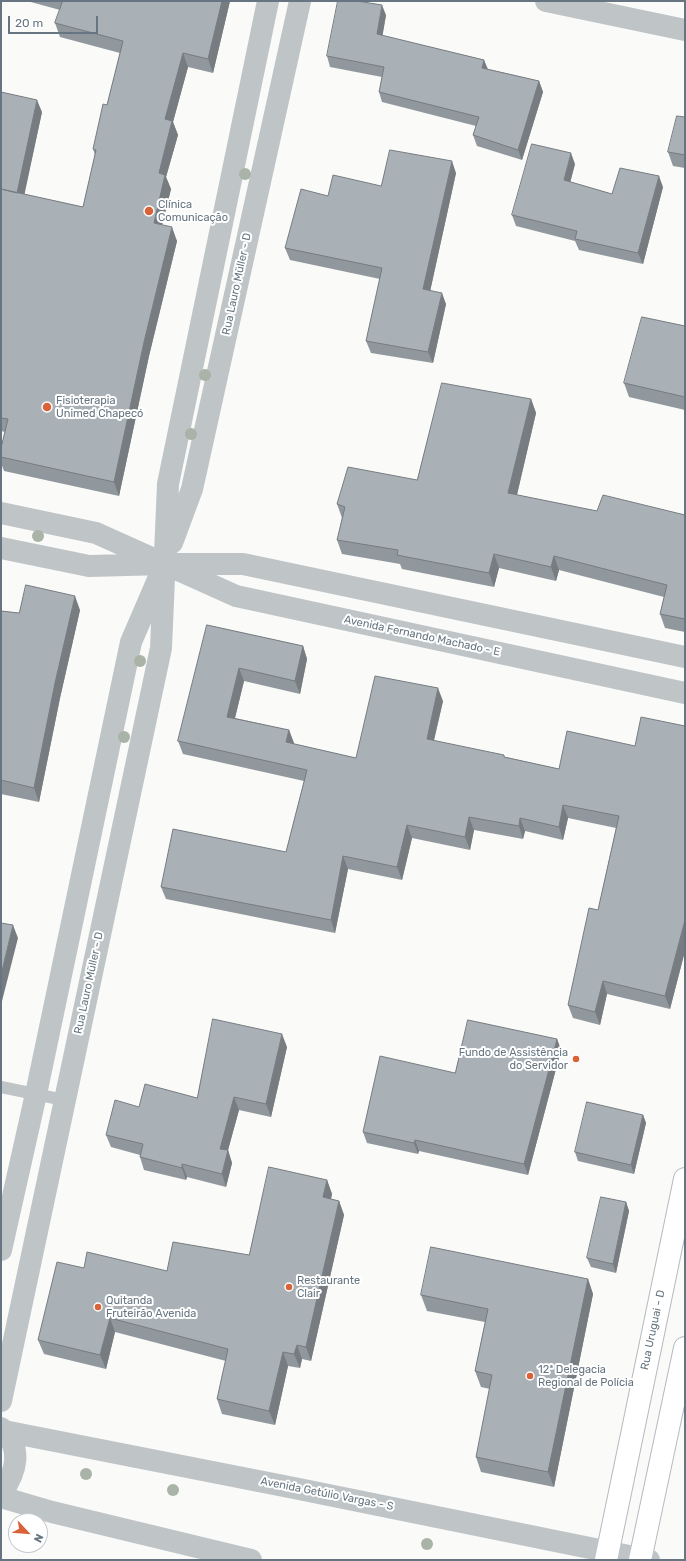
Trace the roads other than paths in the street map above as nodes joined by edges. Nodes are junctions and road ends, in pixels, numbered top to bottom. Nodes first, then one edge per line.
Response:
1 (268, 1) edge
2 (300, 1) edge
3 (546, 1) edge
4 (594, 6) edge
5 (685, 30) edge
6 (214, 259) junction
7 (241, 265) junction
8 (1, 513) edge
9 (1, 548) edge
10 (164, 564) junction
11 (483, 614) junction
12 (476, 647) junction
13 (685, 657) edge
14 (685, 693) edge
15 (105, 764) junction
16 (135, 768) junction
17 (1, 1088) edge
18 (36, 1094) junction
19 (64, 1100) junction
20 (685, 1180) edge
21 (1, 1250) edge
22 (685, 1348) edge
23 (1, 1401) edge
24 (3, 1430) edge
25 (1, 1495) edge
26 (607, 1556) edge
27 (242, 1559) edge
28 (643, 1559) edge

1 - 6 street, Rua Lauro Müller - D
2 - 7 street, Rua Lauro Müller - D
3 - 4 street
4 - 5 street
6 - 7 street
6 - 10 street, Rua Lauro Müller - D
7 - 10 street, Rua Lauro Müller - D
8 - 10 street, Avenida Fernando Machado - E
9 - 10 street, Avenida Fernando Machado - E
10 - 11 street, Avenida Fernando Machado - E
10 - 12 street, Avenida Fernando Machado - E
10 - 15 street, Rua Lauro Müller - D
10 - 16 street, Rua Lauro Müller - D
11 - 12 street
11 - 13 street, Avenida Fernando Machado - E
12 - 14 street, Avenida Fernando Machado - E
15 - 16 street
15 - 18 street, Rua Lauro Müller - D
16 - 19 street, Rua Lauro Müller - D
17 - 18 lane
18 - 19 lane
18 - 21 street, Rua Lauro Müller - D
19 - 23 street, Rua Lauro Müller - D
20 - 26 main road, Rua Uruguai - D
22 - 28 main road
24 - 25 street
24 - 26 street, Avenida Getúlio Vargas - S
25 - 27 street
26 - 28 street, Avenida Getúlio Vargas - S

